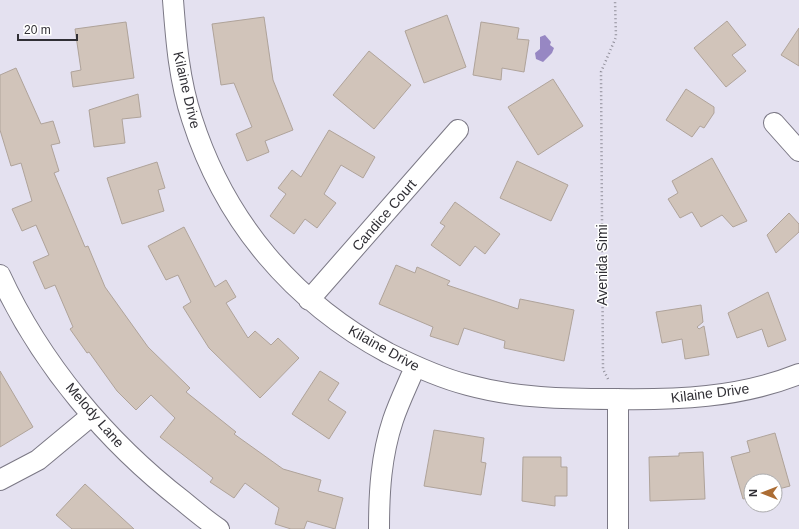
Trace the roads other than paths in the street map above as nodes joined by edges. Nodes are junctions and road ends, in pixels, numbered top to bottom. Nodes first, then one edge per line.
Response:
1 (173, 0) edge
2 (774, 123) dead end
3 (458, 130) dead end
4 (799, 151) edge
5 (0, 275) edge
6 (309, 300) junction
7 (415, 367) junction
8 (799, 374) edge
9 (618, 399) junction
10 (92, 416) junction
11 (0, 480) edge
12 (217, 528) edge
13 (379, 529) edge
14 (618, 529) edge

1 - 6 street, Kilaine Drive
2 - 4 street
3 - 6 street, Candice Court
5 - 10 street, Melody Lane
6 - 7 street, Kilaine Drive
7 - 9 street, Kilaine Drive
7 - 13 street
8 - 9 street, Kilaine Drive
9 - 14 street
10 - 11 street
10 - 12 street, Melody Lane

